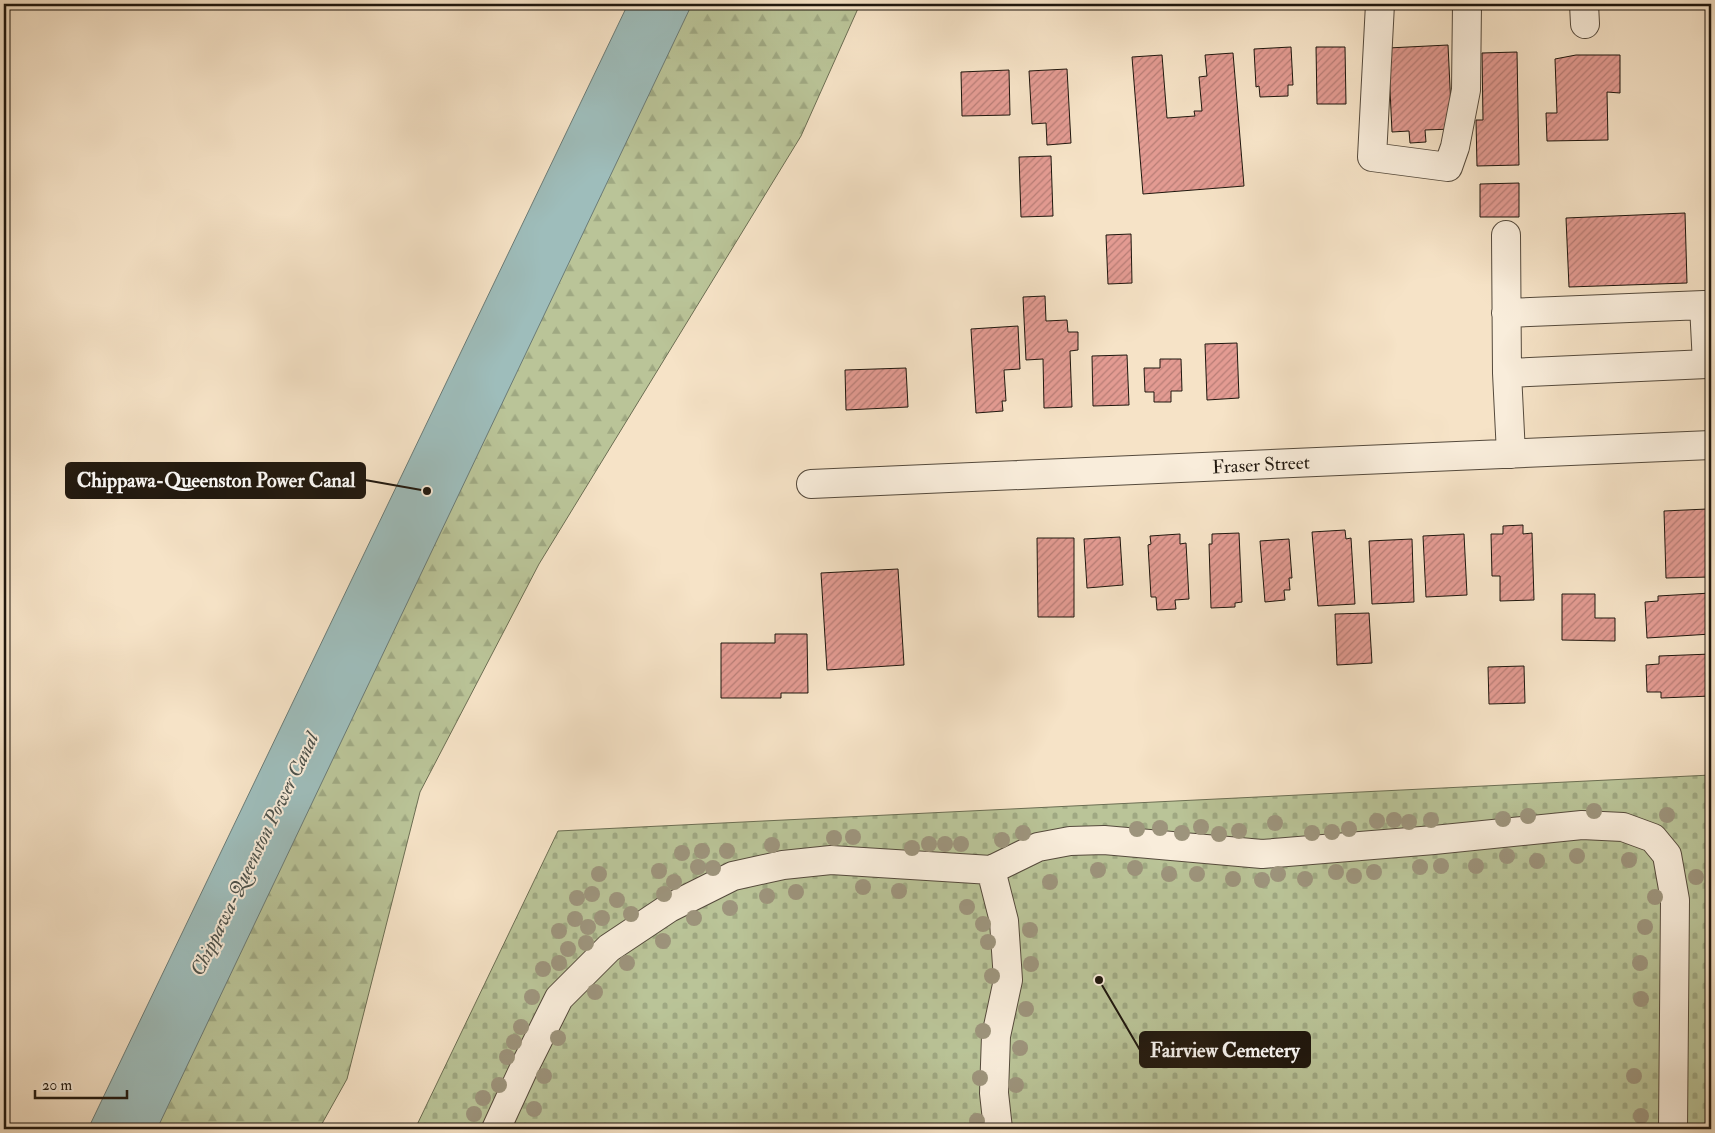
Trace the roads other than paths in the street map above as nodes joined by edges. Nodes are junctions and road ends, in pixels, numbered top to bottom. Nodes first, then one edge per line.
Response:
1 (1380, 4) edge
2 (1467, 4) edge
3 (1506, 235) dead end
4 (1506, 313) junction
5 (1507, 373) junction
6 (1711, 445) edge
7 (1511, 454) junction
8 (811, 484) dead end
9 (990, 870) junction
10 (496, 1129) edge
11 (998, 1129) edge
12 (1673, 1129) edge

1 - 2 street
3 - 4 street
4 - 5 street
4 - 5 street
5 - 7 street
6 - 7 street, Fraser Street
7 - 8 street, Fraser Street
9 - 10 street
9 - 11 street
9 - 12 street

